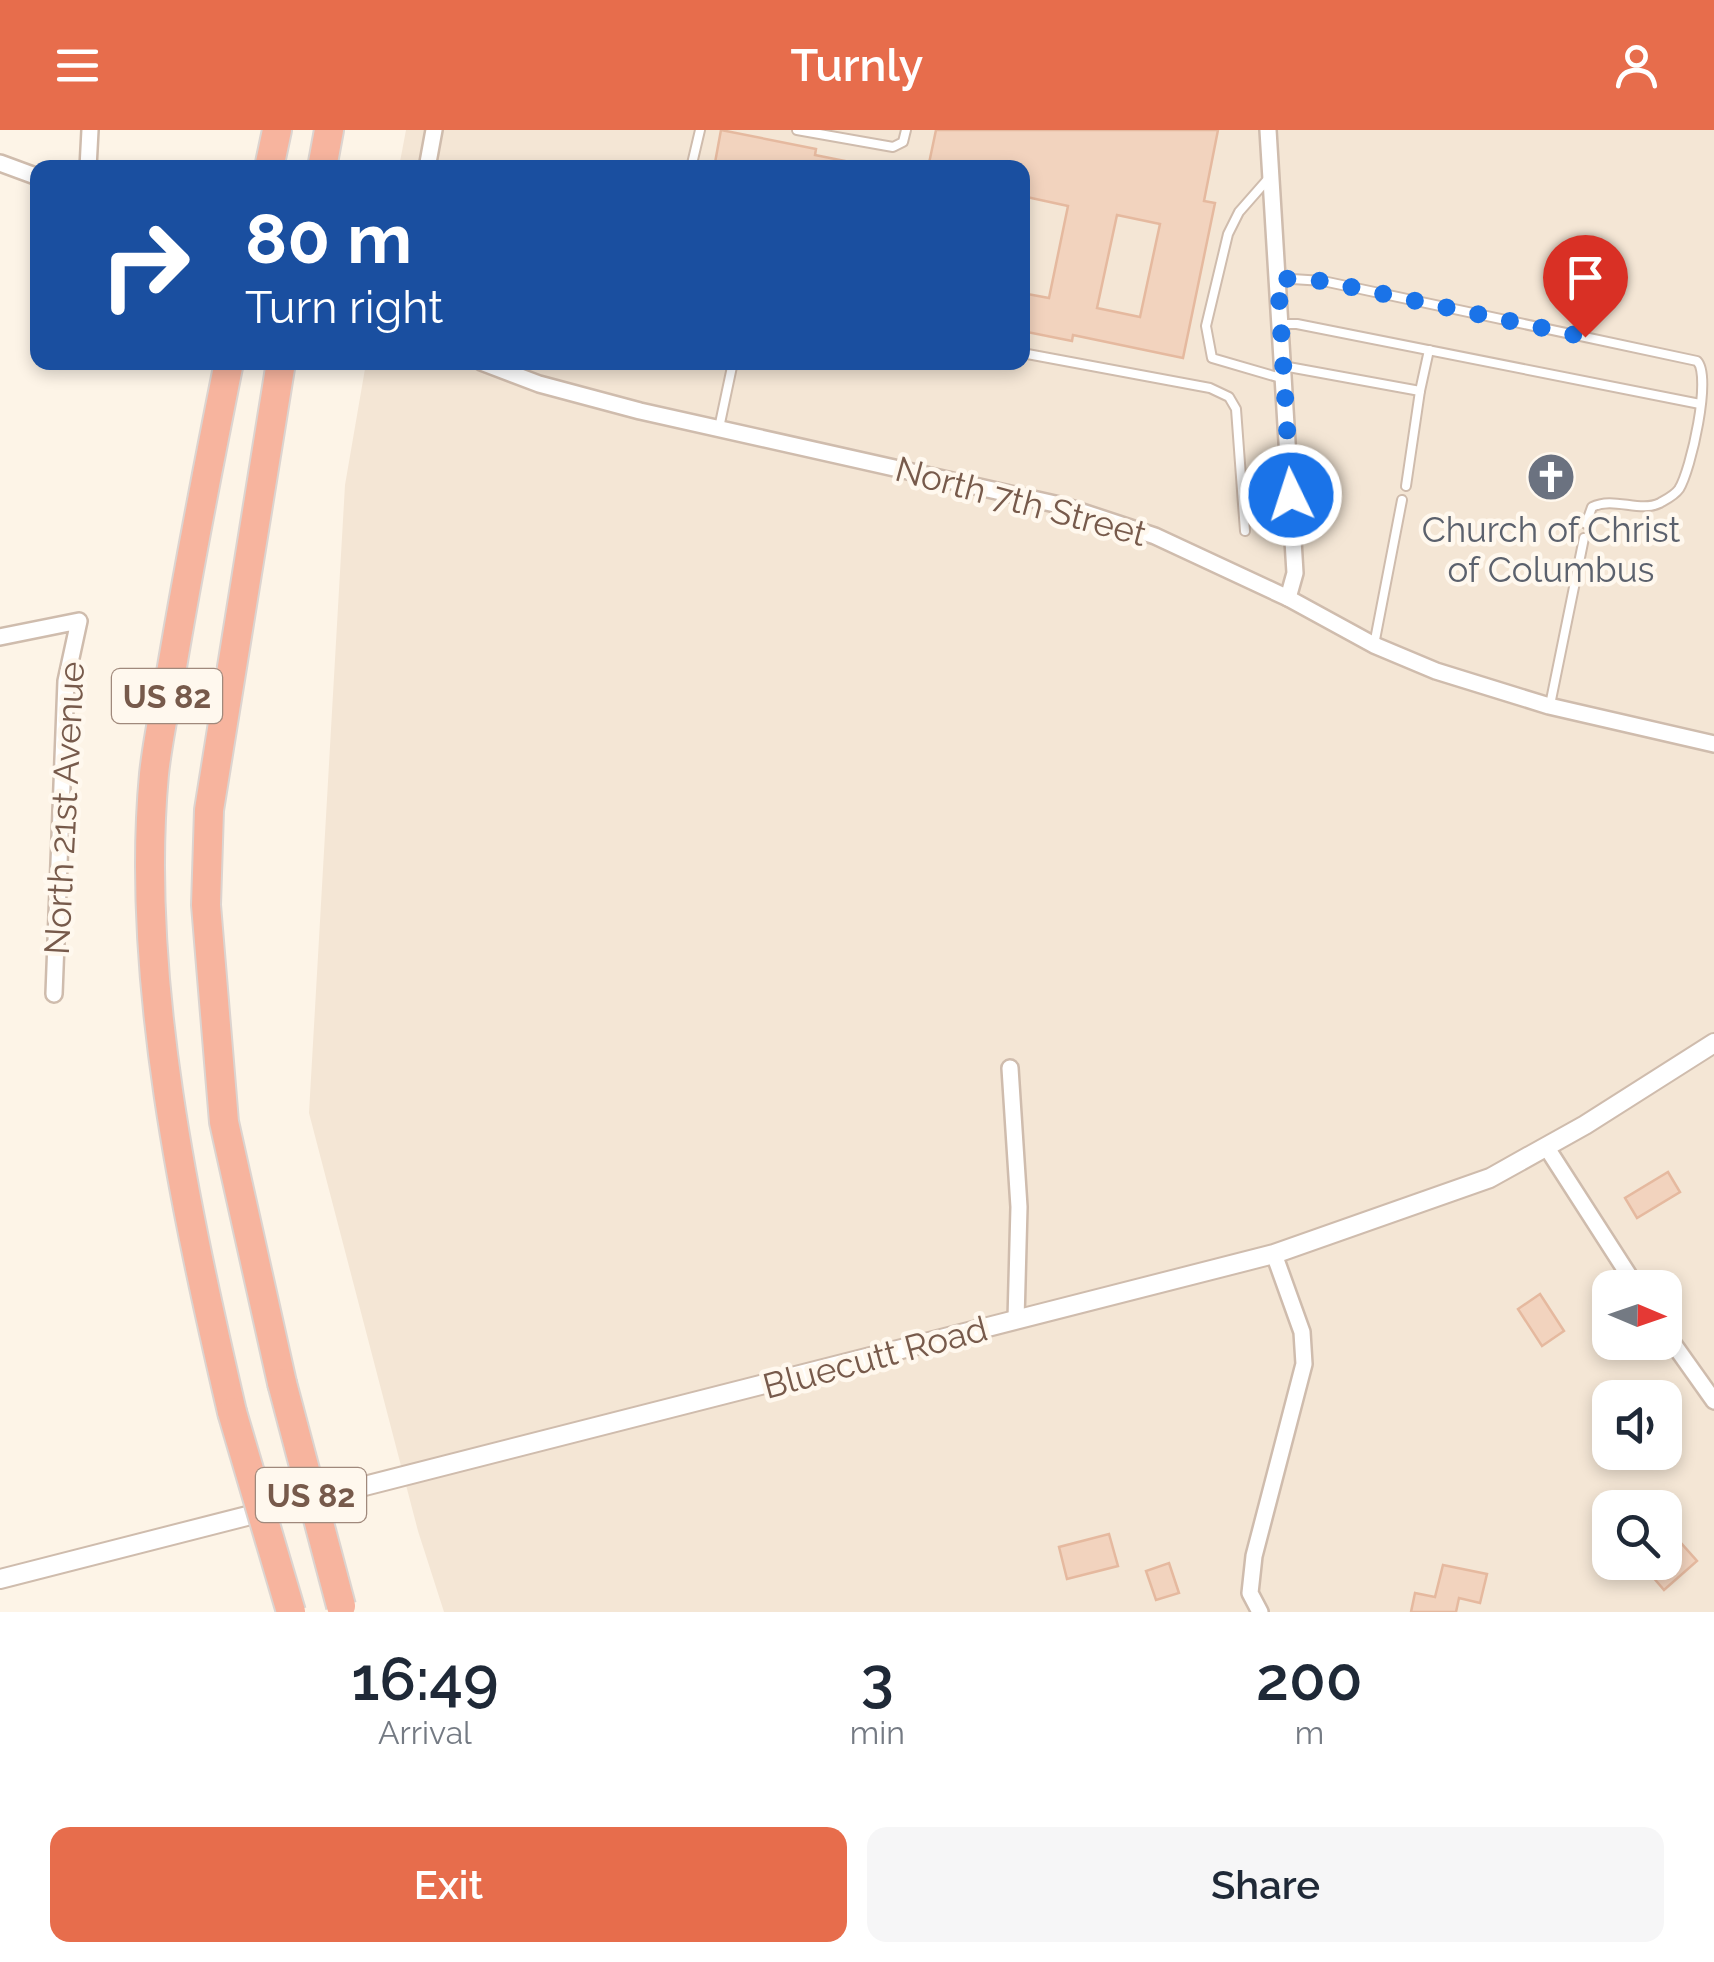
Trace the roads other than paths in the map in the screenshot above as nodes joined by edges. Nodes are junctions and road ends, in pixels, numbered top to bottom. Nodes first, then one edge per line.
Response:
1 (90, 130) edge
2 (276, 130) edge
3 (329, 130) edge
4 (434, 130) edge
5 (700, 130) edge
6 (797, 130) edge
7 (906, 130) edge
8 (1268, 130) edge
9 (88, 160) edge
10 (270, 160) edge
11 (323, 160) edge
12 (428, 160) edge
13 (694, 160) edge
14 (0, 163) edge
15 (30, 174) edge
16 (1271, 176) junction
17 (1278, 278) junction
18 (1280, 324) junction
19 (1429, 350) junction
20 (1030, 355) edge
21 (227, 370) edge
22 (279, 370) edge
23 (502, 370) edge
24 (731, 370) edge
25 (1283, 372) junction
26 (1420, 390) junction
27 (1700, 404) junction
28 (718, 428) junction
29 (1406, 486) dead end
30 (1402, 500) dead end
31 (1586, 524) dead end
32 (1245, 531) dead end
33 (1584, 538) dead end
34 (1288, 598) junction
35 (0, 638) edge
36 (1374, 645) junction
37 (1550, 706) junction
38 (1714, 744) edge
39 (54, 994) dead end
40 (1714, 1043) edge
41 (1010, 1068) dead end
42 (1548, 1148) junction
43 (1274, 1254) junction
44 (1626, 1270) edge
45 (1016, 1320) junction
46 (1682, 1356) edge
47 (1714, 1400) edge
48 (0, 1580) edge
49 (342, 1610) edge
50 (291, 1612) edge
51 (1260, 1612) edge

1 - 9 street
2 - 10 highway
3 - 11 highway
4 - 12 street
5 - 13 lane
6 - 7 lane
8 - 16 street
14 - 15 street
16 - 17 street
16 - 25 lane
17 - 18 street
17 - 27 lane
18 - 19 lane
18 - 25 street
19 - 26 lane
19 - 27 lane
20 - 32 lane
21 - 50 highway, US 82, bridge
22 - 49 highway, US 82, bridge
23 - 28 street, North 7th Street
24 - 28 lane
25 - 26 lane
25 - 34 street
26 - 29 lane
27 - 31 lane
28 - 34 street, North 7th Street
30 - 36 lane
33 - 37 lane
34 - 36 street, North 7th Street
35 - 39 street, North 21st Avenue
36 - 37 street, North 7th Street
37 - 38 street, North 7th Street
40 - 42 street, Bluecutt Road
41 - 45 street
42 - 43 street, Bluecutt Road
42 - 44 street
43 - 45 street, Bluecutt Road
43 - 51 street
45 - 48 street, Bluecutt Road
46 - 47 street

